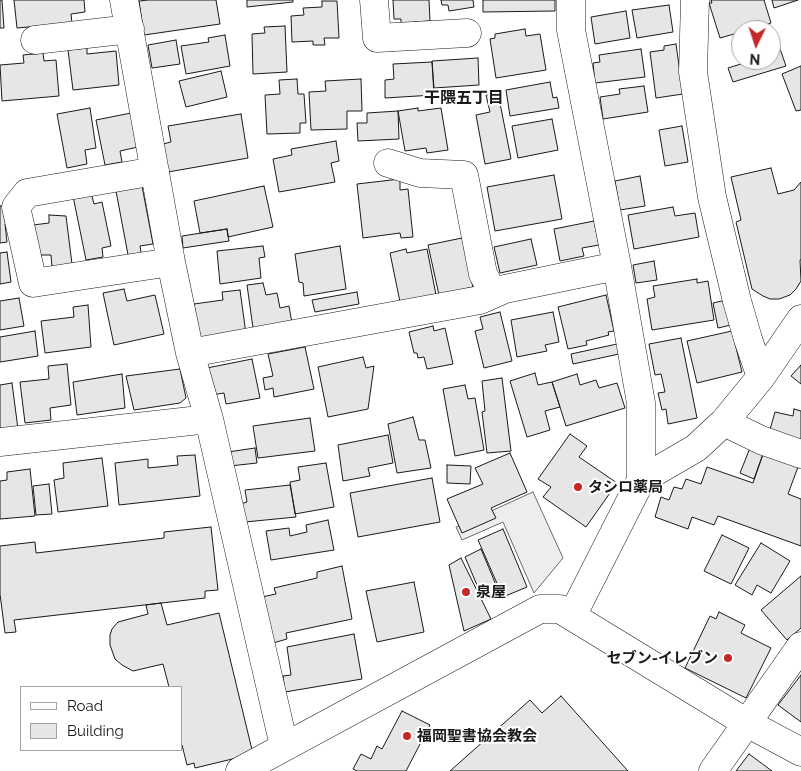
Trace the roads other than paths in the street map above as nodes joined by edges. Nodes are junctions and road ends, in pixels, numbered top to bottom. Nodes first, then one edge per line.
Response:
1 (124, 0) edge
2 (374, 0) edge
3 (571, 0) edge
4 (695, 0) edge
5 (130, 30) junction
6 (467, 33) dead end
7 (35, 40) dead end
8 (388, 163) dead end
9 (155, 171) junction
10 (171, 262) junction
11 (617, 266) junction
12 (494, 294) junction
13 (801, 318) edge
14 (190, 353) junction
15 (761, 377) junction
16 (209, 419) junction
17 (724, 422) junction
18 (0, 442) edge
19 (801, 454) edge
20 (641, 480) junction
21 (572, 616) junction
22 (801, 646) edge
23 (748, 723) junction
24 (284, 746) junction
25 (801, 752) edge
26 (240, 771) edge
27 (713, 771) edge

1 - 5 street
2 - 6 street
3 - 11 street
4 - 15 street
5 - 7 street
5 - 9 street
8 - 12 street
9 - 10 street
9 - 10 street
10 - 14 street
11 - 12 street
11 - 20 street
12 - 14 street
13 - 15 street
14 - 16 street
15 - 17 street
16 - 18 street
16 - 24 street
17 - 19 street
17 - 20 street
20 - 21 street
21 - 23 street
21 - 24 street
22 - 23 street
23 - 25 street
23 - 27 street
24 - 26 street

